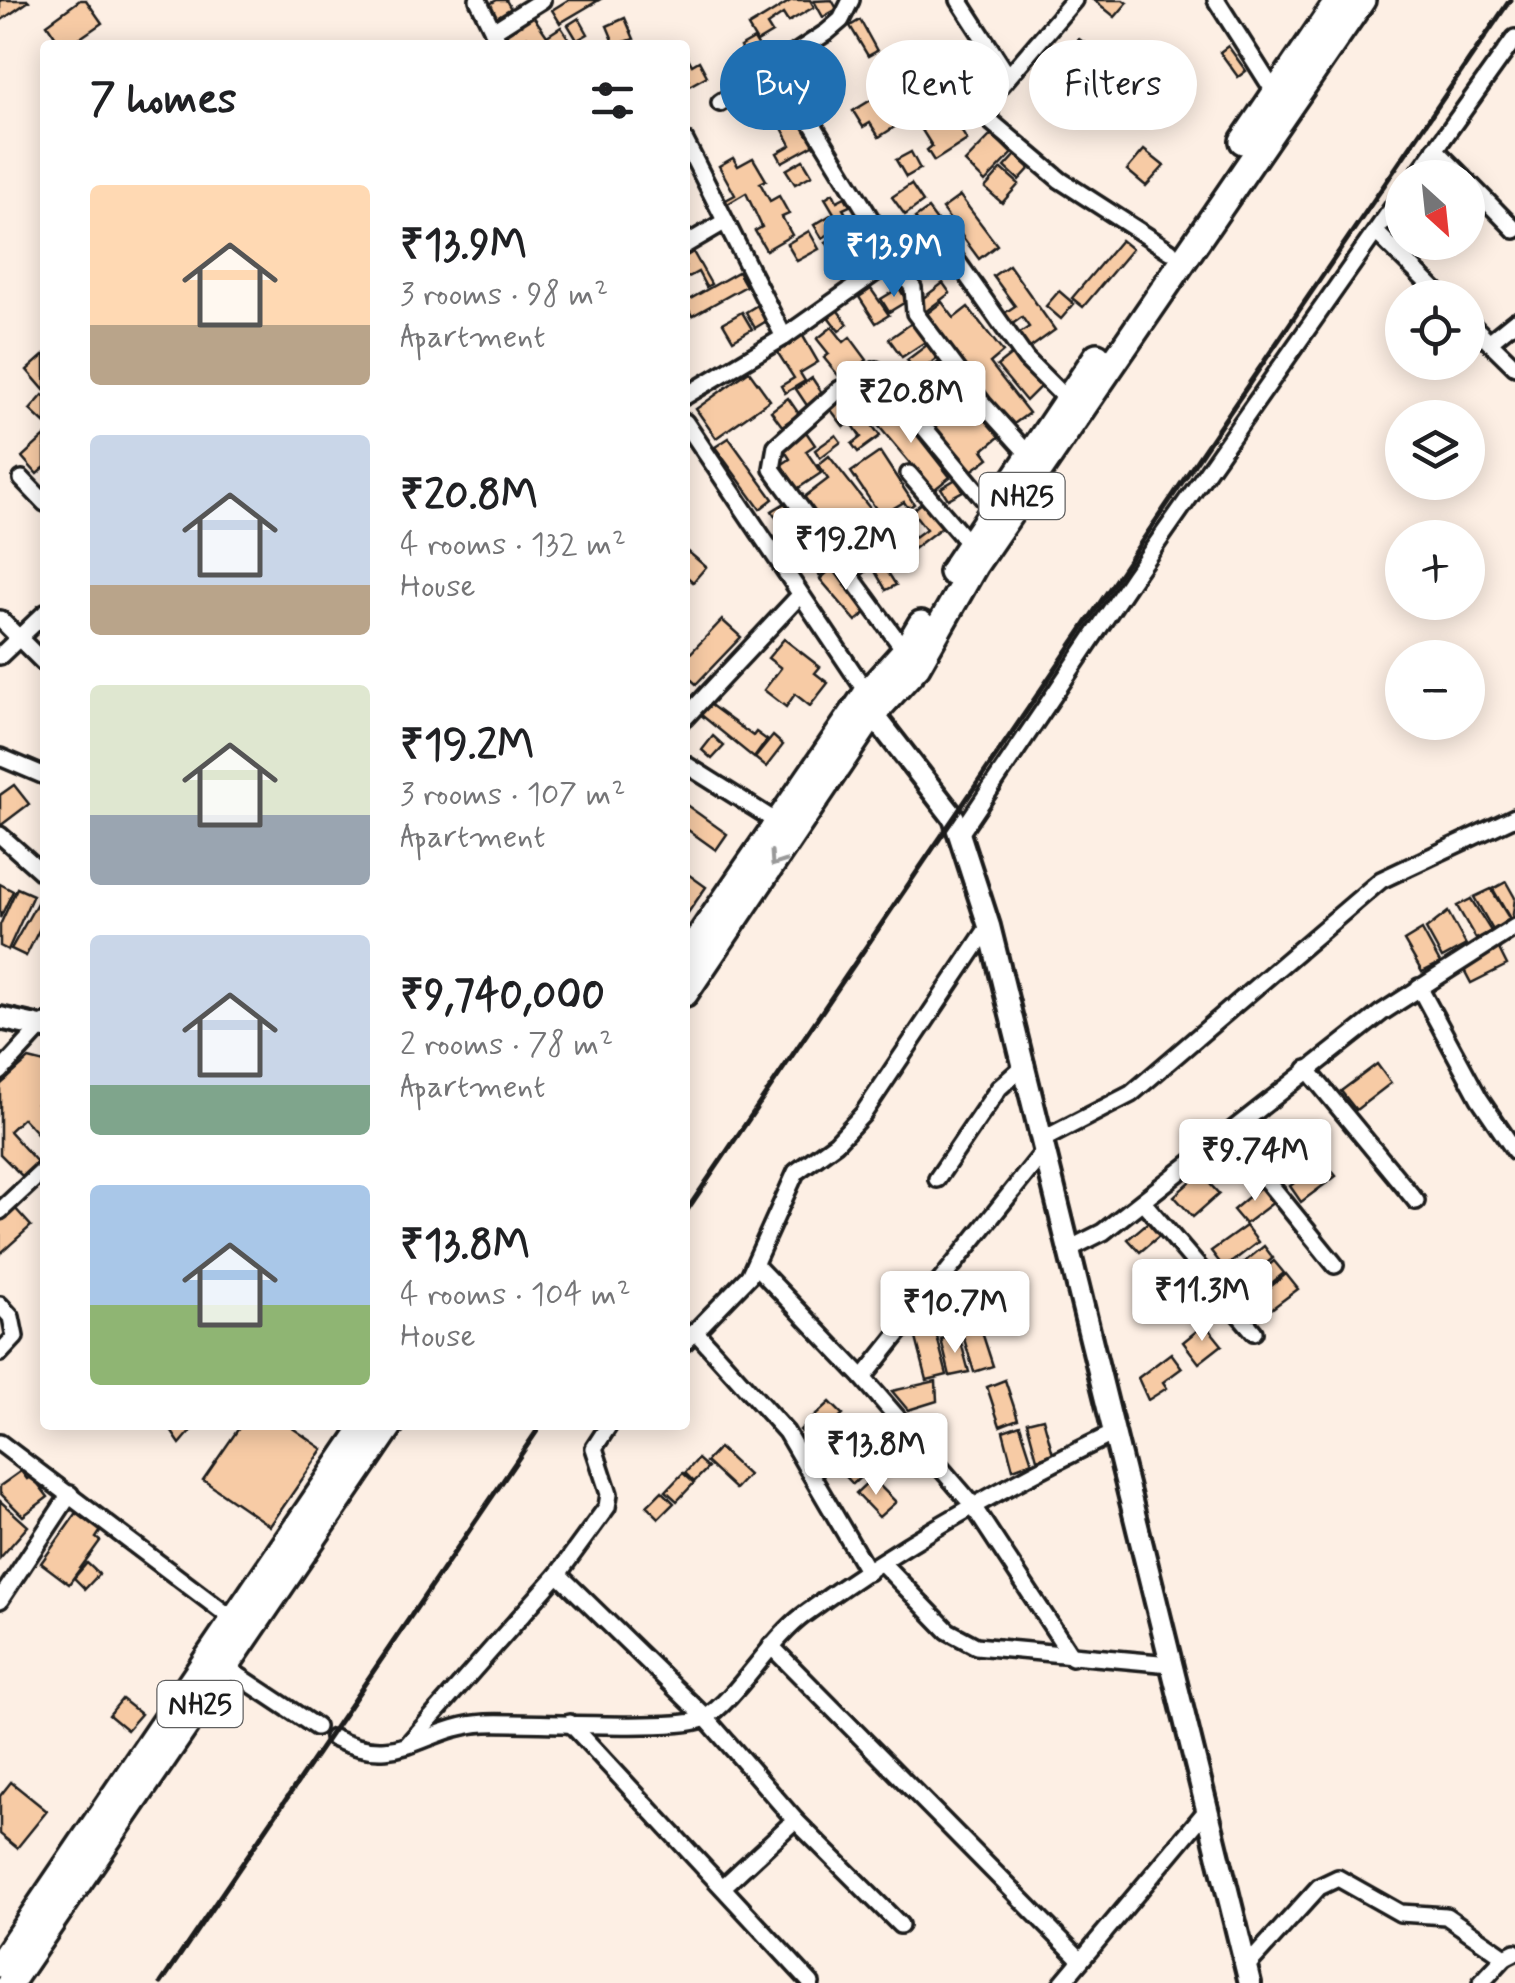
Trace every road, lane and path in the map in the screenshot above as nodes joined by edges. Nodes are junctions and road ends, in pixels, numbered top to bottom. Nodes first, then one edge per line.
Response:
1 (478, 0) edge
2 (542, 0) edge
3 (851, 0) edge
4 (959, 0) edge
5 (1074, 0) edge
6 (1216, 0) edge
7 (1338, 0) edge
8 (1362, 0) edge
9 (1515, 38) edge
10 (495, 40) edge
11 (813, 40) edge
12 (985, 40) edge
13 (1009, 75) edge
14 (1275, 92) junction
15 (815, 130) edge
16 (998, 130) edge
17 (1435, 149) junction
18 (690, 151) edge
19 (1427, 160) edge
20 (1446, 160) edge
21 (1485, 199) edge
22 (1385, 219) edge
23 (724, 222) junction
24 (1515, 230) edge
25 (1376, 232) junction
26 (690, 242) edge
27 (947, 246) dead end
28 (1170, 250) junction
29 (893, 260) junction
30 (1425, 280) edge
31 (1515, 320) edge
32 (784, 338) junction
33 (1485, 338) edge
34 (1489, 342) junction
35 (1515, 367) edge
36 (876, 370) dead end
37 (840, 390) dead end
38 (690, 393) edge
39 (1067, 400) junction
40 (690, 430) edge
41 (1029, 455) junction
42 (909, 474) dead end
43 (22, 479) dead end
44 (40, 498) edge
45 (992, 509) junction
46 (968, 543) junction
47 (800, 595) junction
48 (40, 617) edge
49 (0, 619) edge
50 (19, 638) junction
51 (0, 656) edge
52 (911, 658) junction
53 (40, 659) edge
54 (870, 703) junction
55 (690, 713) edge
56 (0, 757) edge
57 (690, 767) edge
58 (40, 774) edge
59 (1515, 817) edge
60 (777, 822) junction
61 (960, 834) junction
62 (0, 835) edge
63 (40, 871) edge
64 (989, 926) junction
65 (1515, 927) edge
66 (690, 951) edge
67 (690, 985) edge
68 (1419, 987) junction
69 (0, 1018) edge
70 (40, 1025) edge
71 (40, 1030) edge
72 (1026, 1064) junction
73 (1308, 1069) junction
74 (0, 1072) edge
75 (1223, 1137) junction
76 (1513, 1143) edge
77 (1044, 1145) junction
78 (40, 1174) edge
79 (937, 1179) dead end
80 (1143, 1202) junction
81 (1416, 1202) dead end
82 (0, 1212) edge
83 (1070, 1249) junction
84 (1335, 1265) dead end
85 (756, 1266) junction
86 (0, 1305) edge
87 (1254, 1332) dead end
88 (690, 1336) edge
89 (0, 1353) edge
90 (863, 1378) junction
91 (363, 1430) edge
92 (387, 1430) edge
93 (607, 1430) edge
94 (1112, 1434) junction
95 (0, 1443) edge
96 (70, 1494) junction
97 (971, 1504) junction
98 (875, 1567) junction
99 (558, 1574) junction
100 (0, 1600) edge
101 (234, 1620) junction
102 (771, 1646) junction
103 (1072, 1657) junction
104 (1170, 1664) junction
105 (224, 1666) junction
106 (706, 1718) junction
107 (570, 1723) junction
108 (316, 1727) dead end
109 (333, 1738) dead end
110 (407, 1746) junction
111 (1206, 1811) junction
112 (794, 1820) junction
113 (723, 1888) junction
114 (900, 1925) dead end
115 (1510, 1955) edge
116 (1081, 1960) junction
117 (0, 1964) edge
118 (1248, 1975) edge
119 (10, 1983) edge
120 (811, 1983) edge
121 (1062, 1983) edge
122 (1481, 1983) edge

1 - 10 street
2 - 10 street
3 - 11 street
4 - 12 street
5 - 13 street
6 - 14 street
7 - 14 main road, NH25
8 - 52 main road, NH25
9 - 17 street
14 - 28 main road, NH25
15 - 29 street
16 - 28 street
17 - 19 street
17 - 20 street
18 - 23 street
21 - 24 street
22 - 25 street
23 - 26 street
23 - 32 street
25 - 30 street
25 - 61 street
27 - 39 street
28 - 39 main road, NH25
29 - 32 street
29 - 41 street
31 - 34 street
32 - 38 street
33 - 34 street
34 - 35 street
36 - 45 street
37 - 52 street
39 - 41 main road, NH25
40 - 47 street
41 - 45 main road, NH25
42 - 46 street
43 - 44 street
45 - 46 main road, NH25
46 - 52 main road, NH25
47 - 54 street
47 - 55 street
48 - 50 street
49 - 50 street
50 - 51 street
50 - 53 street
52 - 54 main road, NH25
54 - 60 main road, NH25
54 - 61 street
54 -> 67 main road, NH25
56 - 58 street
57 - 60 street
59 - 77 street
60 - 66 main road, NH25
61 - 64 street
62 - 63 street
64 - 72 street
64 - 85 street
65 - 68 street
68 - 73 street
68 - 76 street
69 - 70 street
71 - 74 street
72 - 77 street
72 - 79 street
73 - 75 street
73 - 81 street
75 - 80 street
75 - 84 street
77 - 83 street
77 - 90 street
78 - 82 street
80 - 83 street
80 - 87 street
83 - 94 street
85 - 88 street
85 - 90 street
86 - 89 street
88 - 98 street
90 - 97 street
91 - 101 main road, NH25
92 - 105 main road, NH25
93 - 99 street
94 - 97 street
94 - 104 street
95 - 96 street
96 - 100 street
96 - 101 street
97 - 98 street
97 - 103 street
98 - 102 street
98 - 103 street
99 - 106 street
99 - 110 street
101 - 117 main road, NH25
102 - 106 street
102 - 116 street
103 - 104 street
104 - 111 street
105 - 108 street
105 - 119 main road, NH25
106 - 107 street
106 - 112 street
107 - 110 street
107 - 113 street
109 - 110 street
111 - 116 street
111 - 118 street
112 - 113 street
112 - 114 street
113 - 120 street
115 - 118 street
115 - 122 street
116 - 121 street

